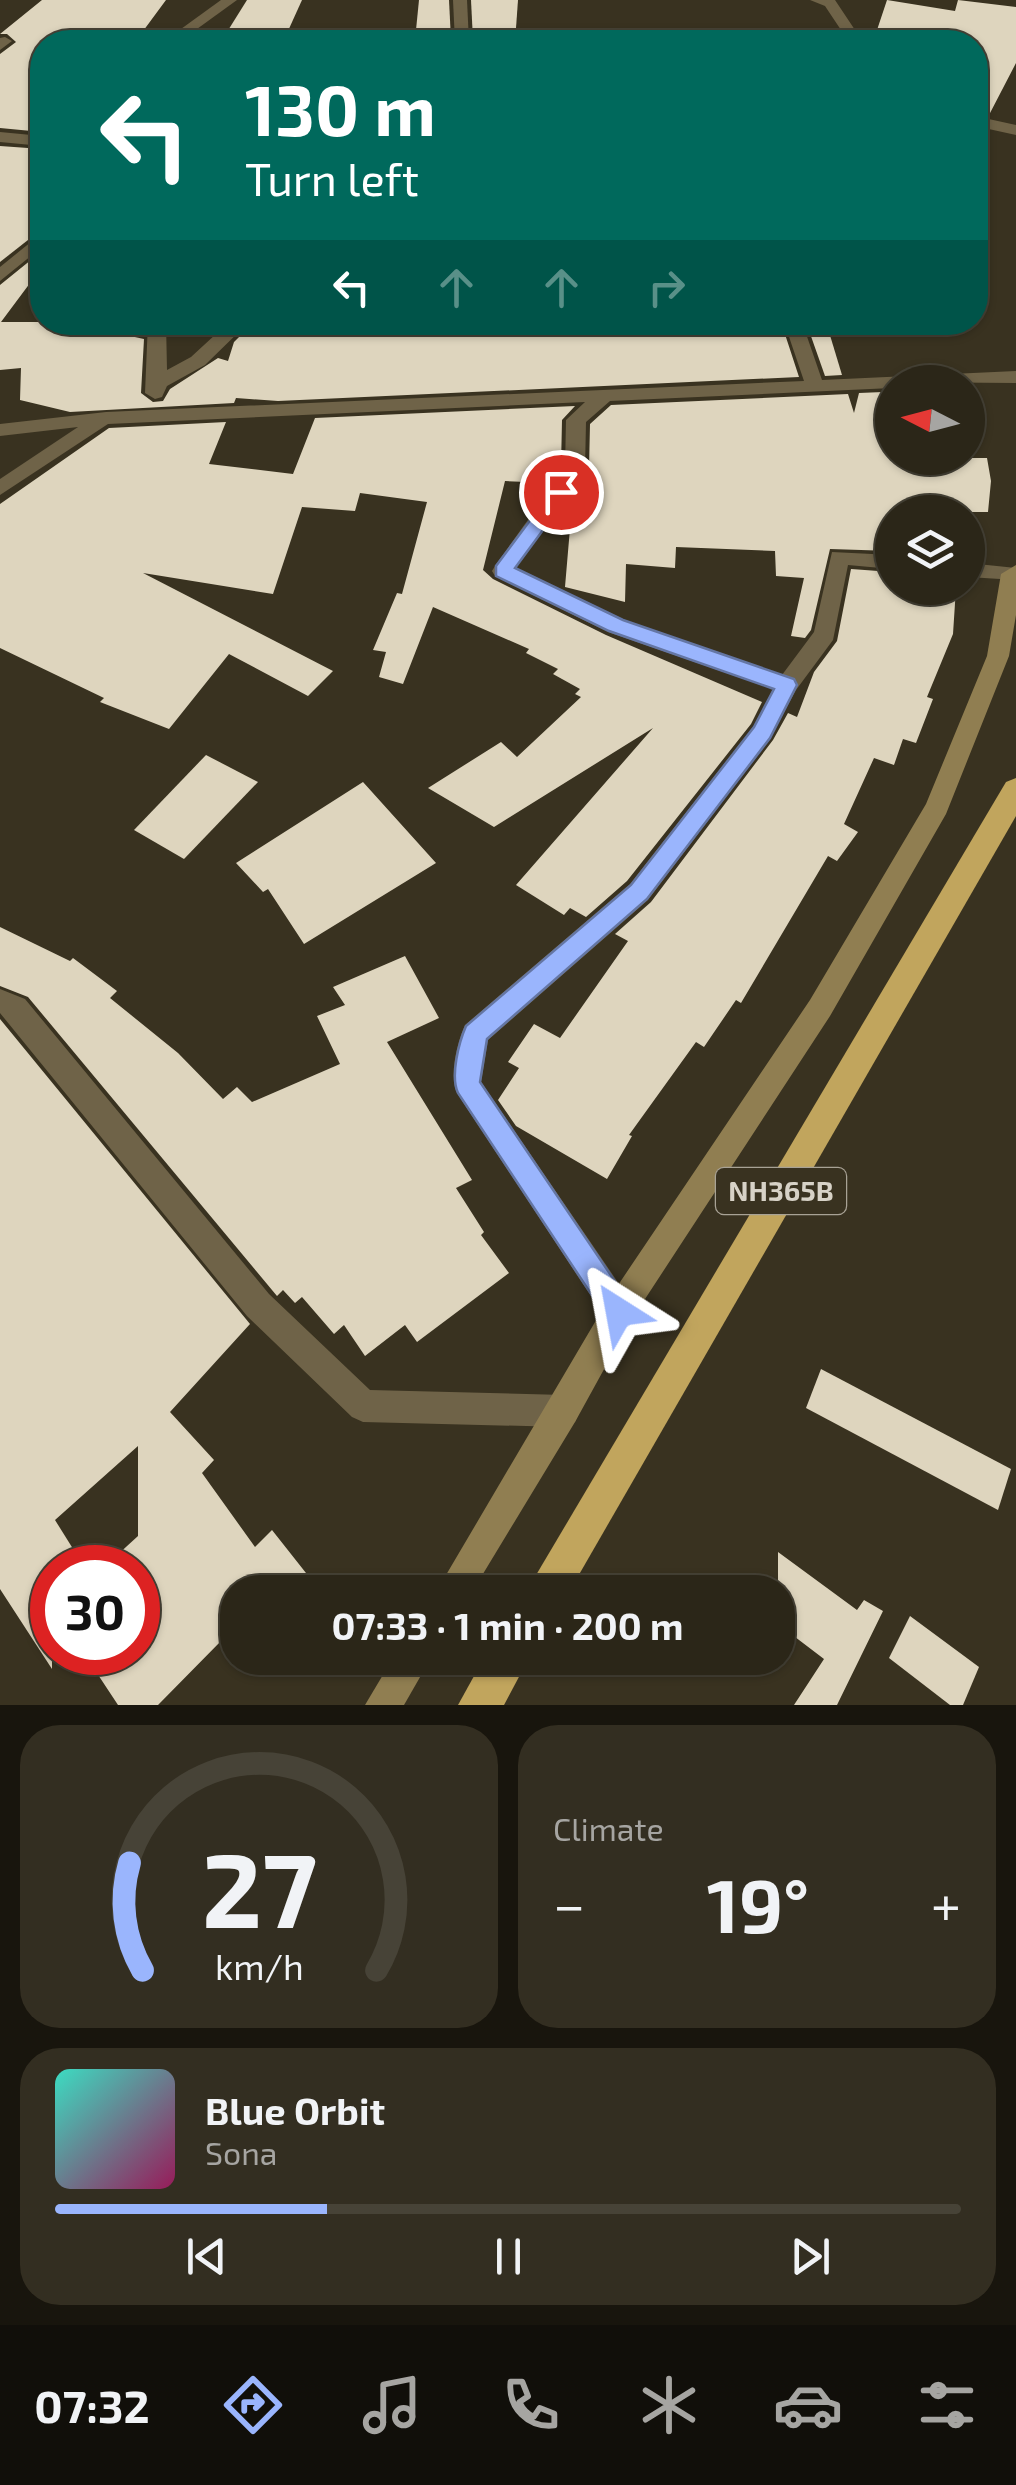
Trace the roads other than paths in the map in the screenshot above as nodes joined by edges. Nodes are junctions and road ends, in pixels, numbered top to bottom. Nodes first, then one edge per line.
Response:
1 (230, 0) edge
2 (460, 0) edge
3 (817, 0) edge
4 (187, 30) edge
5 (461, 30) edge
6 (848, 30) edge
7 (988, 124) edge
8 (1016, 130) edge
9 (0, 137) edge
10 (30, 140) edge
11 (30, 249) edge
12 (0, 276) edge
13 (156, 335) edge
14 (226, 335) edge
15 (797, 335) edge
16 (1016, 377) edge
17 (158, 383) junction
18 (815, 386) junction
19 (607, 394) junction
20 (147, 417) junction
21 (106, 418) junction
22 (0, 430) edge
23 (0, 488) edge
24 (875, 560) edge
25 (985, 571) edge
26 (1014, 573) edge
27 (787, 685) junction
28 (1016, 790) edge
29 (0, 1001) edge
30 (619, 1312) junction
31 (564, 1411) junction
32 (463, 1575) edge
33 (556, 1575) edge
34 (402, 1675) edge
35 (498, 1675) edge
36 (383, 1705) edge
37 (480, 1705) edge

1 - 4 street
2 - 5 street
3 - 6 street
7 - 8 street
9 - 10 street
11 - 12 street
13 - 17 street
14 - 17 street
15 - 18 street
16 - 18 street
17 - 20 street
18 - 19 street
19 - 20 street
19 - 27 street
20 - 21 street
21 - 22 street
21 - 23 street
24 - 27 street
25 - 26 street
26 - 30 street
27 - 30 street
28 - 33 highway, NH365B
29 - 31 street
30 - 31 street
31 - 32 street
34 - 36 street
35 - 37 highway

